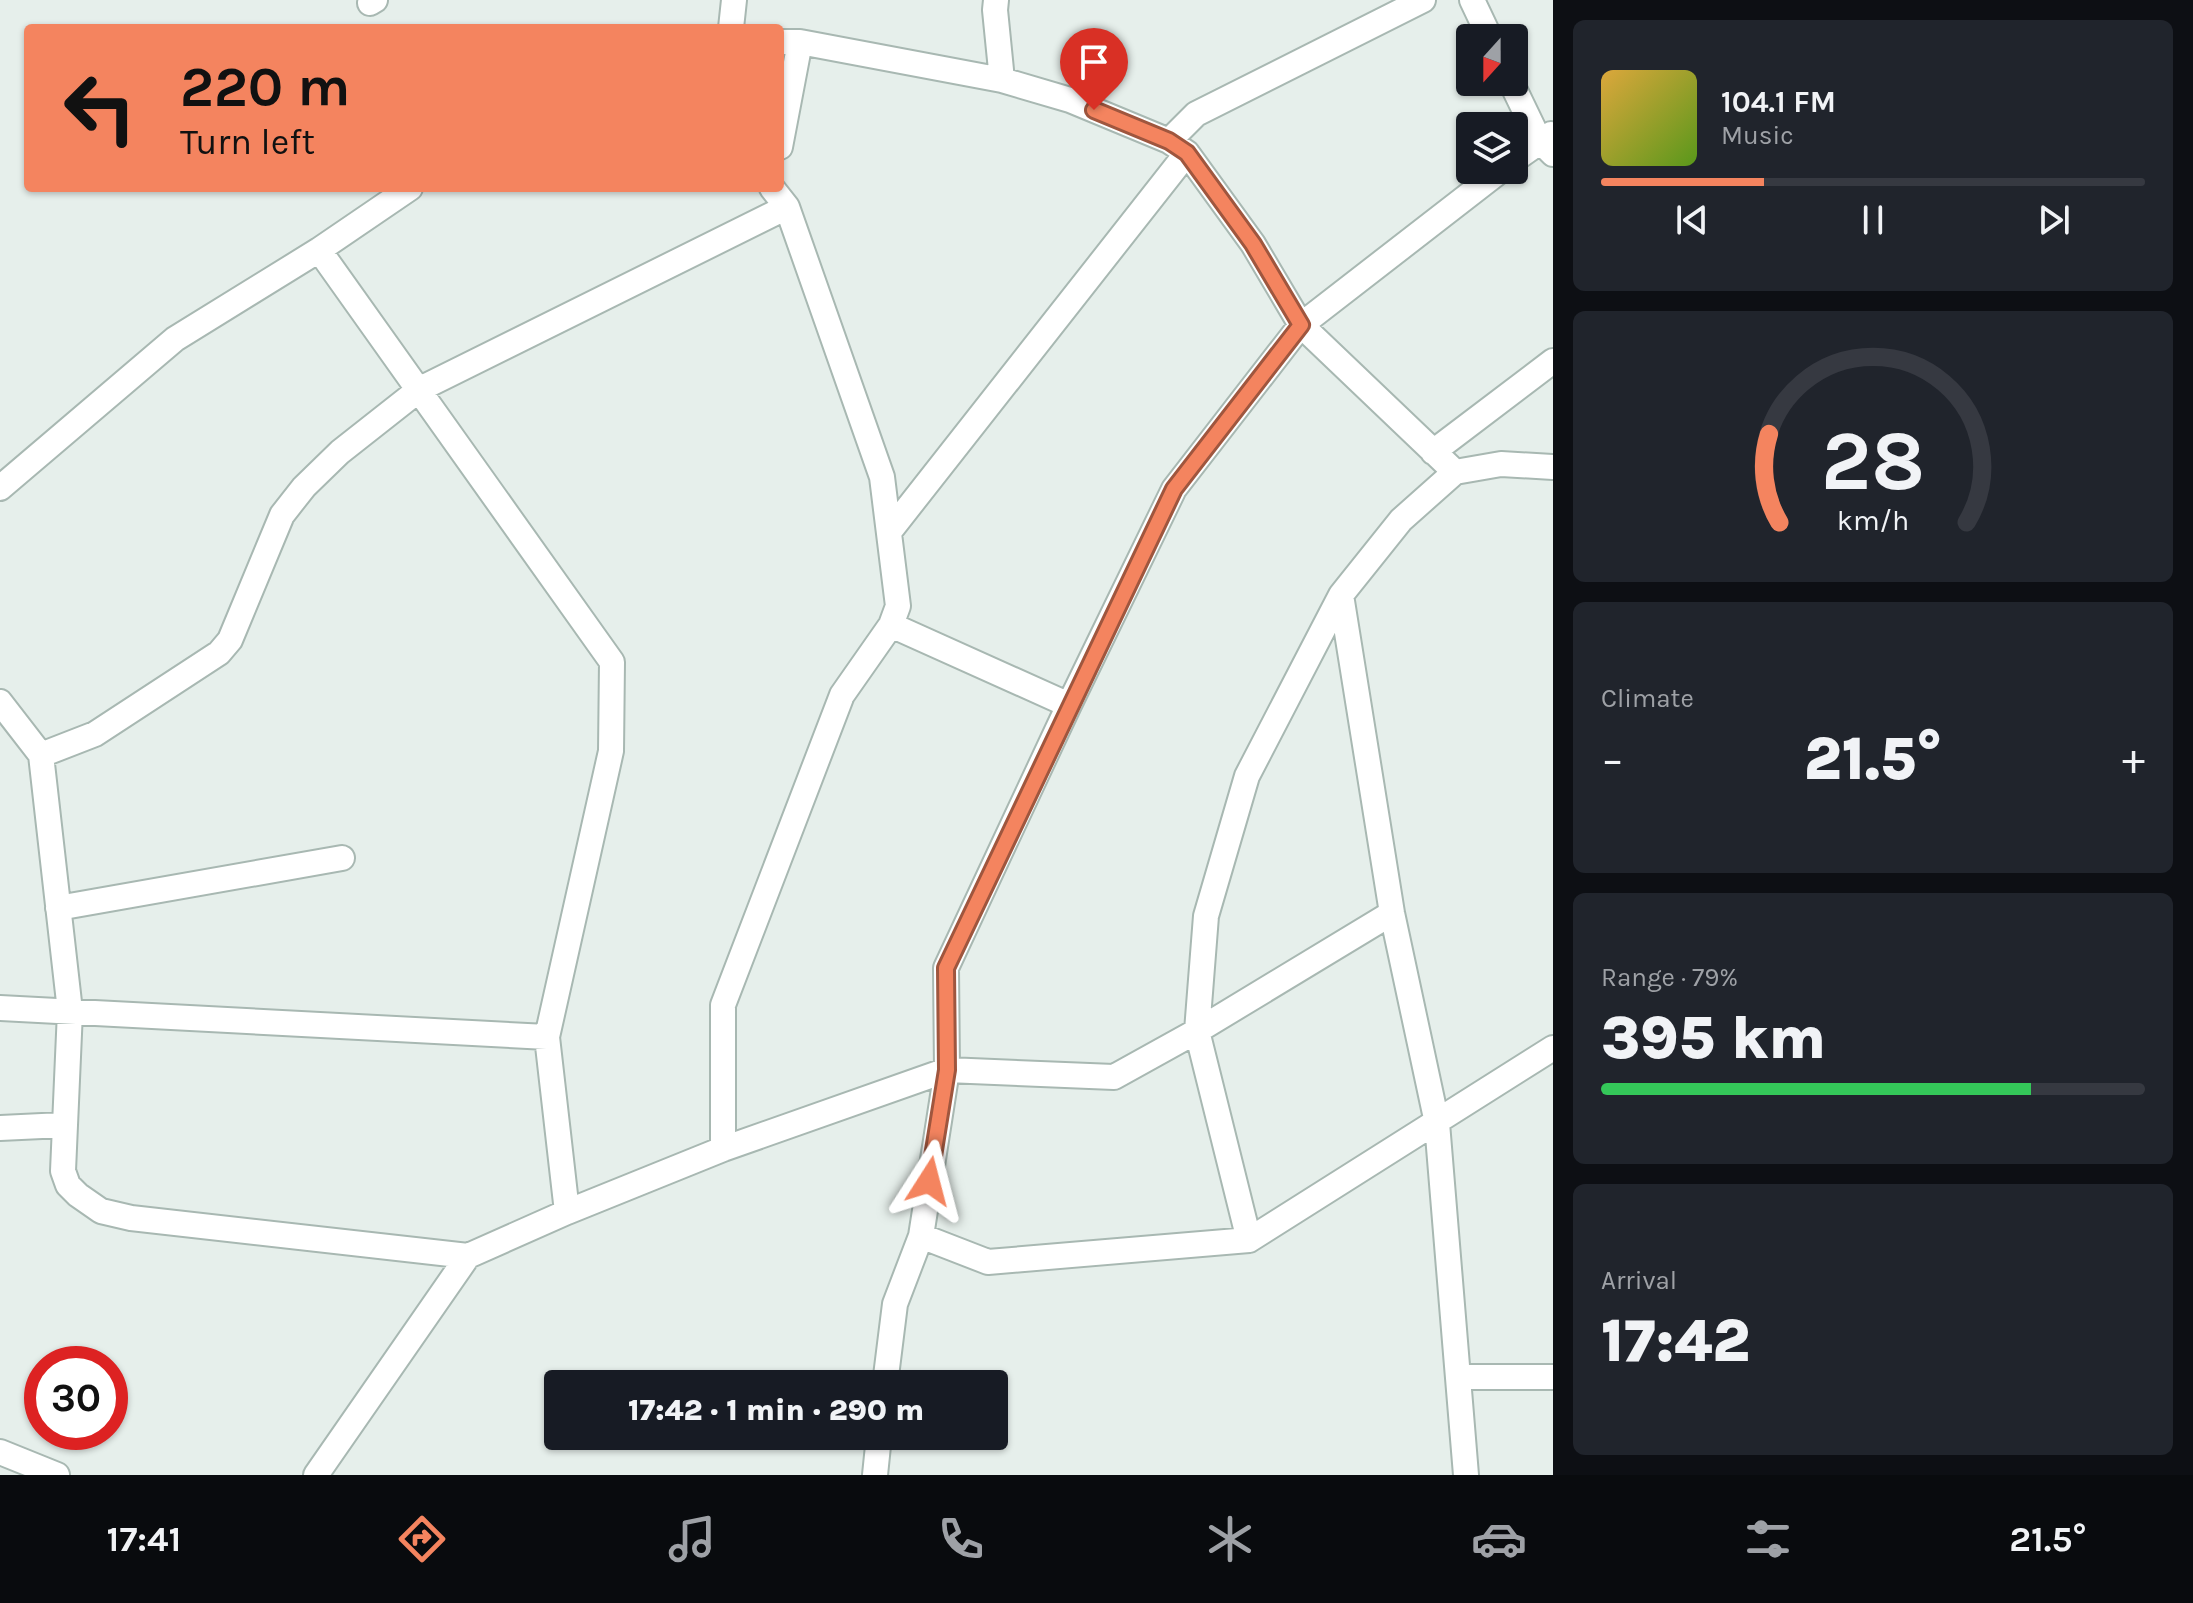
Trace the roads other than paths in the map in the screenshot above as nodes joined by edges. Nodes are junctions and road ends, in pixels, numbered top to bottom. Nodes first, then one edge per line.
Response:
1 (734, 0) edge
2 (1423, 0) edge
3 (1472, 0) edge
4 (1000, 3) edge
5 (731, 24) edge
6 (1483, 24) edge
7 (790, 42) edge
8 (1002, 80) junction
9 (1519, 96) edge
10 (784, 105) edge
11 (1548, 143) edge
12 (1178, 147) junction
13 (1528, 153) edge
14 (1483, 184) edge
15 (404, 192) edge
16 (775, 192) edge
17 (787, 207) junction
18 (319, 250) junction
19 (1301, 325) junction
20 (1553, 361) edge
21 (420, 389) junction
22 (1433, 452) junction
23 (1553, 467) edge
24 (1455, 472) junction
25 (0, 488) edge
26 (889, 532) junction
27 (1341, 595) junction
28 (891, 625) junction
29 (0, 702) edge
30 (1069, 705) junction
31 (41, 755) junction
32 (342, 858) dead end
33 (58, 908) junction
34 (1392, 913) junction
35 (0, 1008) edge
36 (70, 1011) junction
37 (1197, 1031) junction
38 (547, 1037) junction
39 (1553, 1048) edge
40 (947, 1070) junction
41 (1437, 1123) junction
42 (63, 1125) junction
43 (0, 1128) edge
44 (723, 1149) junction
45 (567, 1212) junction
46 (921, 1236) junction
47 (1249, 1240) junction
48 (468, 1256) junction
49 (887, 1370) edge
50 (1458, 1377) junction
51 (1553, 1377) edge
52 (878, 1450) edge
53 (0, 1452) edge
54 (57, 1475) edge
55 (316, 1475) edge
56 (875, 1475) edge
57 (1466, 1475) edge

1 - 5 street
2 - 12 street
3 - 6 street
4 - 8 street
7 - 8 street
7 - 10 street
8 - 12 street
9 - 11 street
11 - 13 street
12 - 19 street
12 - 26 street
14 - 19 street
15 - 18 street
16 - 17 street
17 - 21 street
17 - 26 street
18 - 21 street
18 - 25 street
19 - 22 street
19 - 30 street
20 - 22 street
21 - 31 street
21 - 38 street
22 - 24 street
23 - 24 street
24 - 27 street
26 - 28 street
27 - 34 street
27 - 37 street
28 - 30 street
28 - 44 street
29 - 31 street
30 - 40 street
31 - 33 street
32 - 33 street
33 - 36 street
34 - 37 street
34 - 41 street
35 - 36 street
36 - 38 street
36 - 42 street
37 - 40 street
37 - 47 street
38 - 45 street
39 - 41 street
40 - 44 street
40 - 46 street
41 - 47 street
41 - 50 street
42 - 43 street
42 - 48 street
44 - 45 street
45 - 48 street
46 - 47 street
46 - 49 street
48 - 55 street
50 - 51 street
50 - 57 street
52 - 56 street
53 - 54 street

